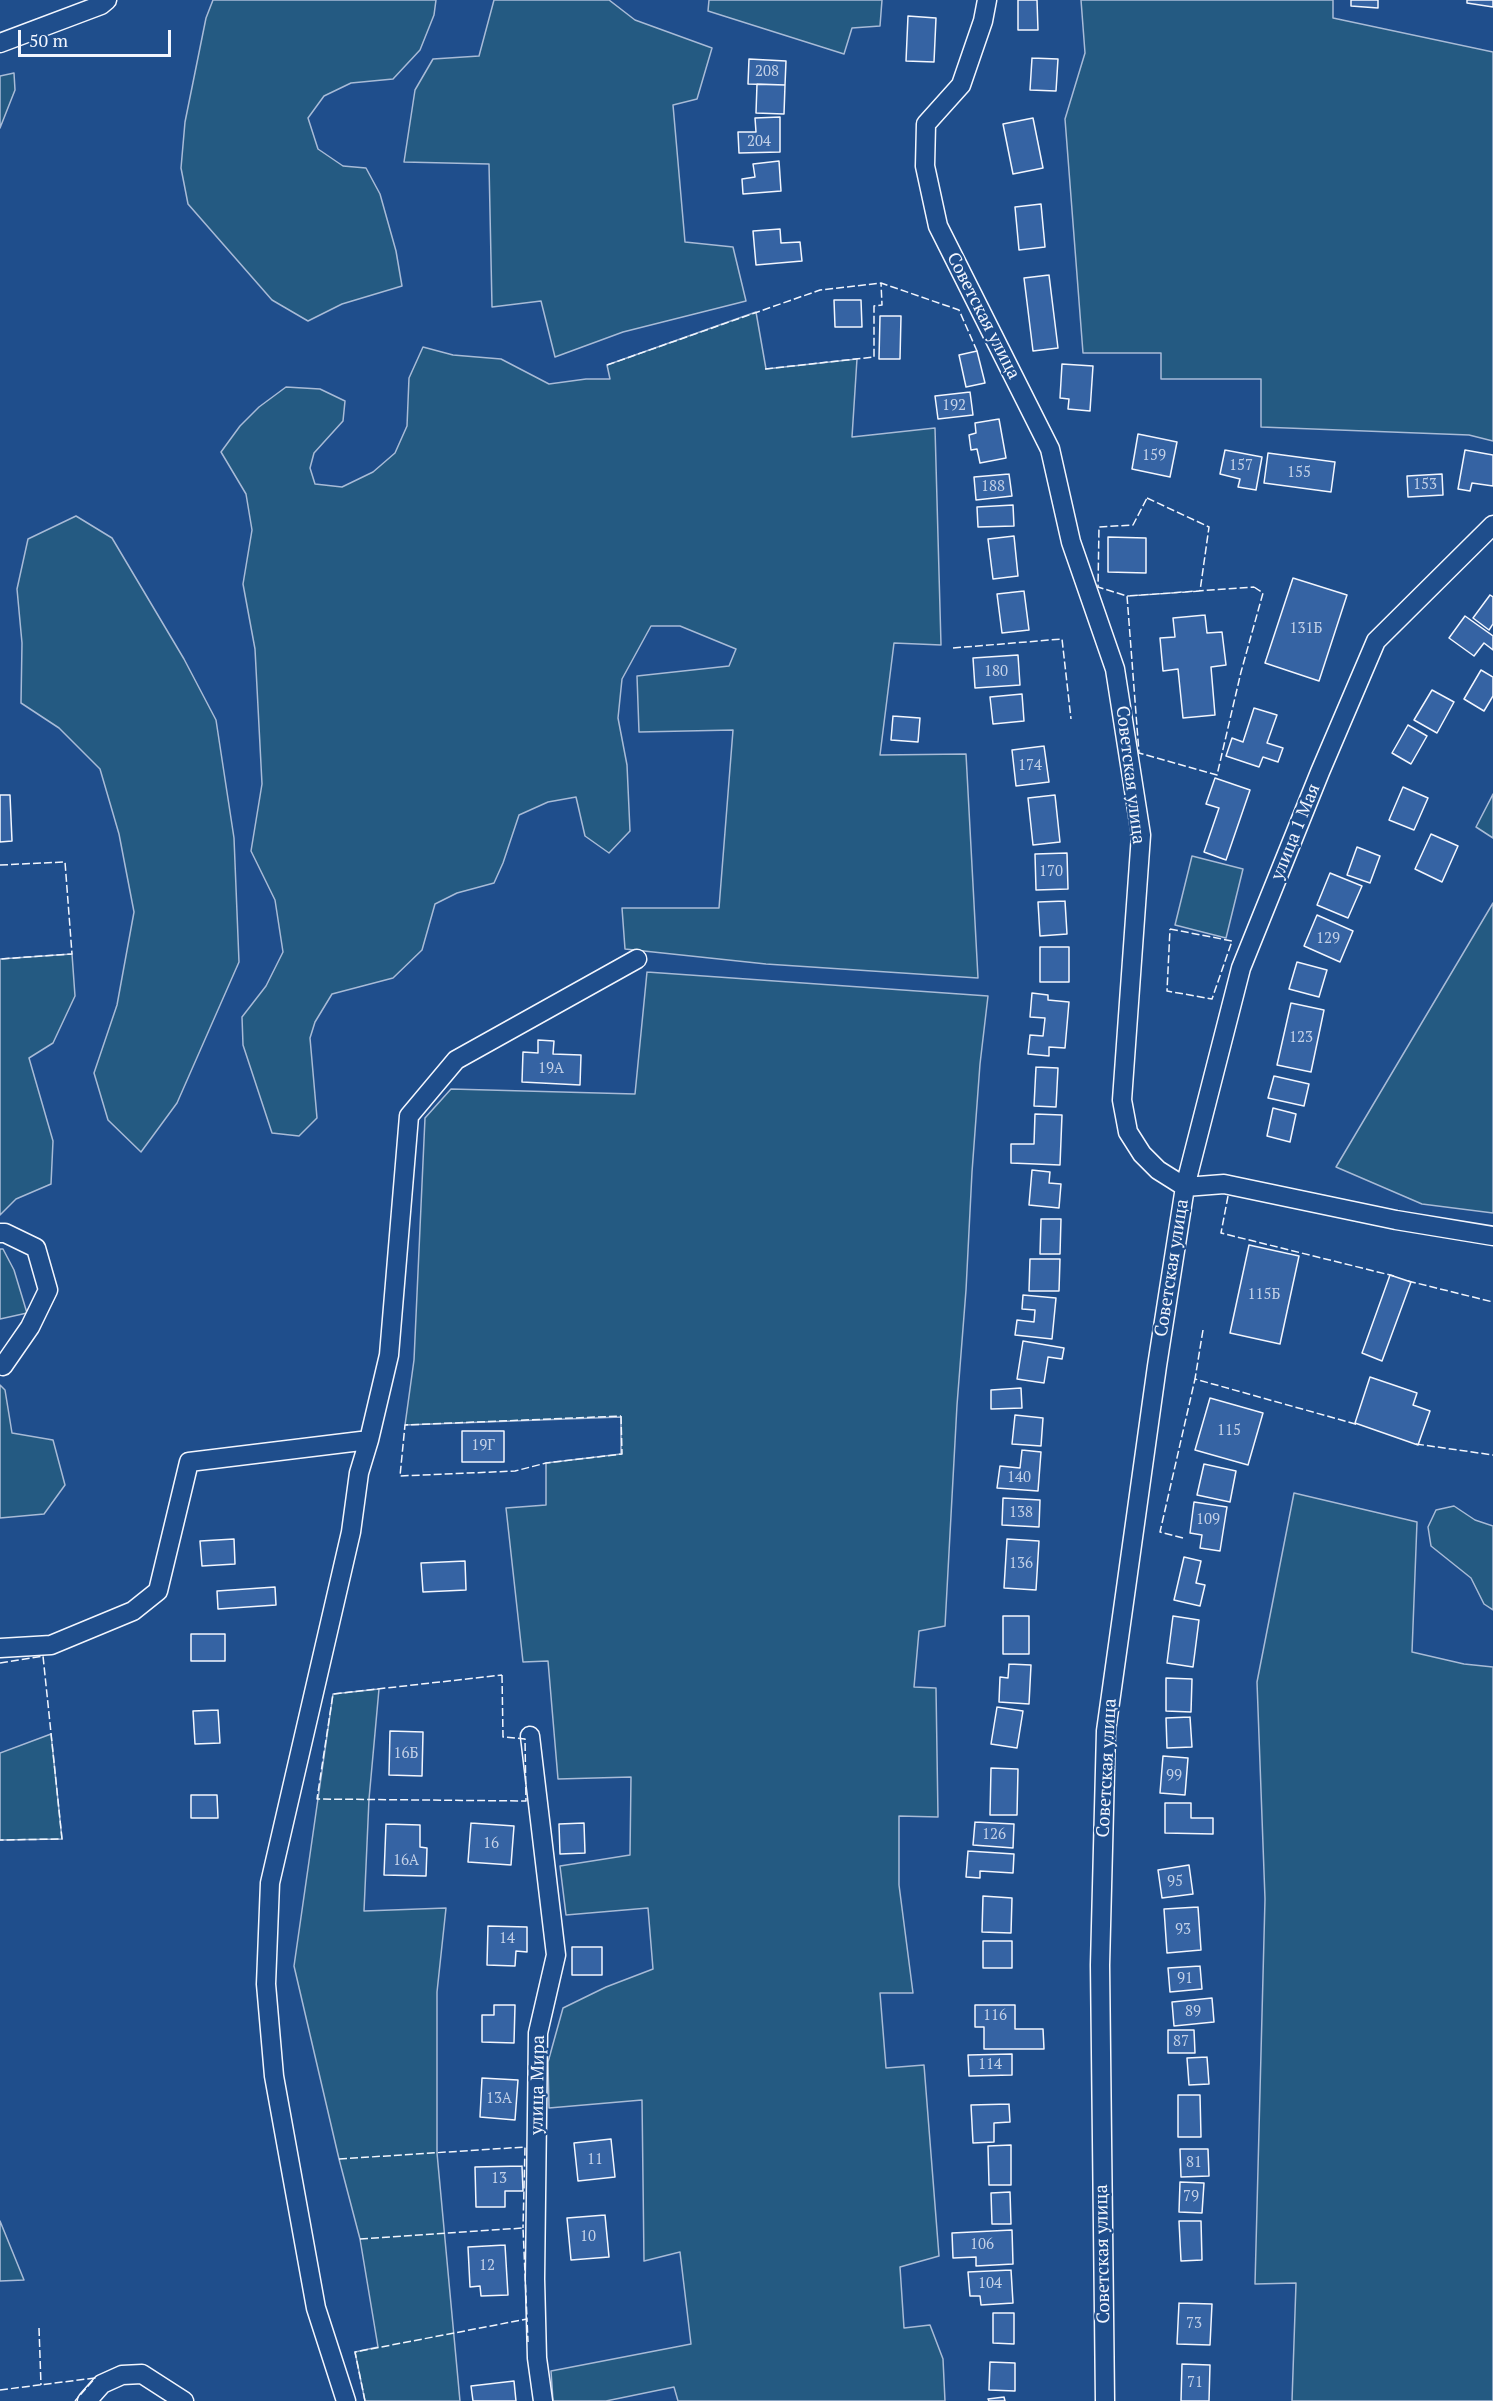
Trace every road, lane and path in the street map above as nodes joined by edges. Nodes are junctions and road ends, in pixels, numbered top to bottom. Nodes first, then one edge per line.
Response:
1 (107, 0) edge
2 (987, 0) edge
3 (0, 43) edge
4 (1493, 525) edge
5 (637, 959) dead end
6 (1185, 1187) junction
7 (0, 1233) edge
8 (1493, 1236) edge
9 (3, 1366) dead end
10 (369, 1440) junction
11 (0, 1648) edge
12 (530, 1736) dead end
13 (87, 2401) edge
14 (184, 2401) edge
15 (346, 2401) edge
16 (543, 2401) edge
17 (1105, 2401) edge

1 - 3 street
2 - 6 street, Советская улица
4 - 6 street, улица 1 Мая
5 - 10 street
6 - 8 street
6 - 17 street, Советская улица
7 - 9 street
10 - 11 street
10 - 15 street
12 - 16 street, улица Мира
13 - 14 street

